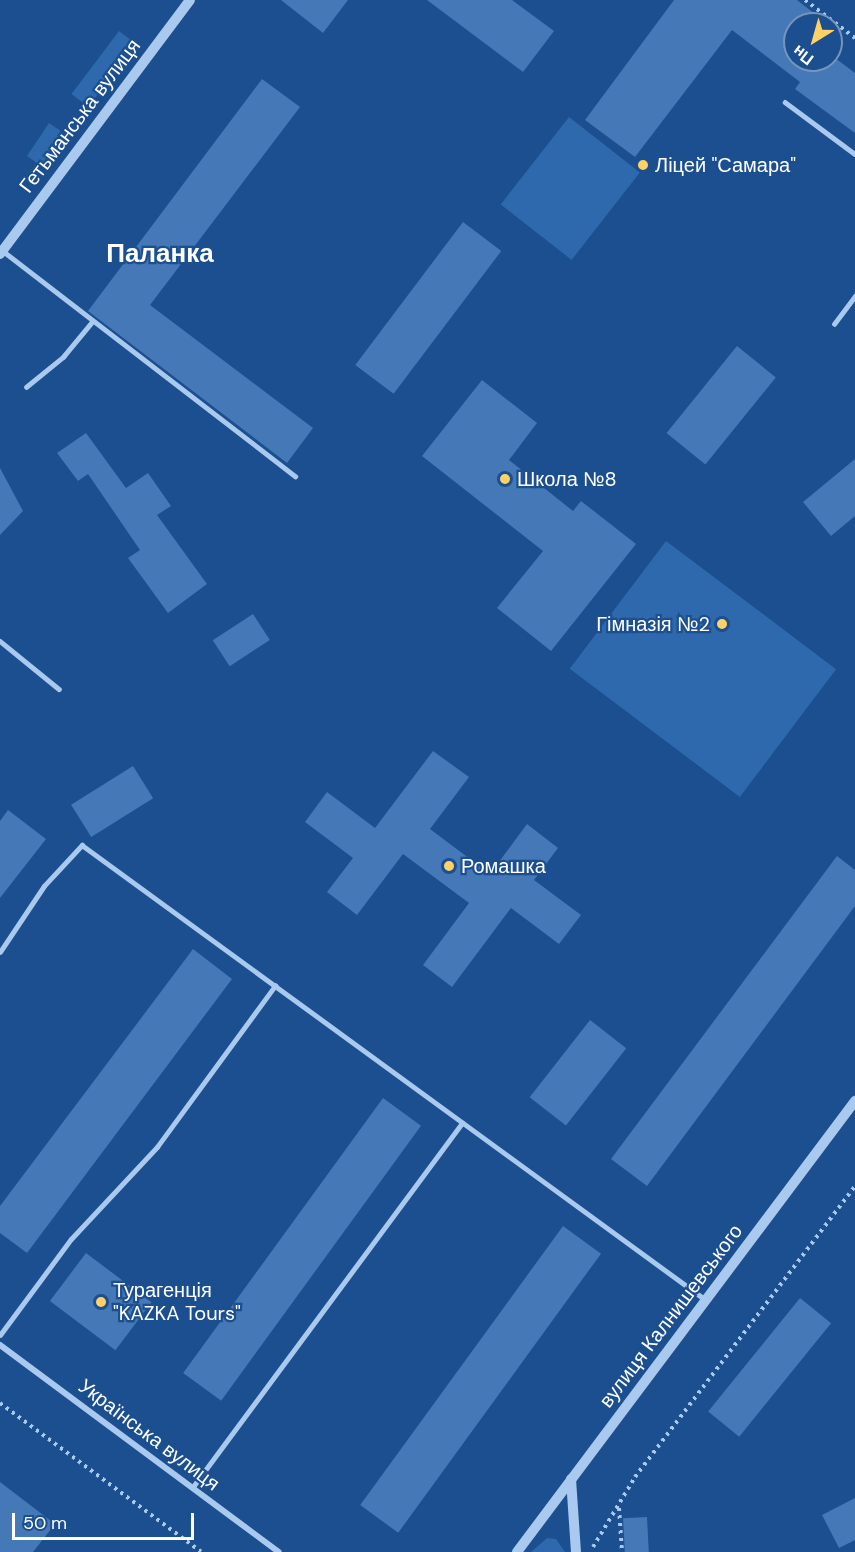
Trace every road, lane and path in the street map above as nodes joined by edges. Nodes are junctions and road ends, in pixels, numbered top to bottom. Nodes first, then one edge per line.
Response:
1 (190, 0) edge
2 (805, 0) edge
3 (855, 38) edge
4 (785, 102) dead end
5 (855, 154) edge
6 (1, 252) edge
7 (855, 296) edge
8 (91, 322) junction
9 (834, 324) dead end
10 (26, 387) dead end
11 (295, 476) dead end
12 (0, 641) edge
13 (59, 689) dead end
14 (0, 952) edge
15 (275, 986) junction
16 (855, 1101) edge
17 (462, 1123) junction
18 (855, 1186) edge
19 (706, 1300) junction
20 (0, 1335) edge
21 (0, 1345) edge
22 (0, 1403) edge
23 (571, 1479) junction
24 (192, 1488) junction
25 (619, 1506) junction
26 (597, 1543) dead end
27 (201, 1552) edge
28 (279, 1552) edge
29 (517, 1552) edge
30 (576, 1552) edge
31 (622, 1552) edge

1 - 6 street, Гетьманська вулиця
2 - 3 path
4 - 5 lane
6 - 8 lane
7 - 9 lane
8 - 10 lane
8 - 11 lane
12 - 13 lane
14 - 15 lane
15 - 17 lane
15 - 20 lane
16 - 19 street, вулиця Калнишевського
17 - 19 lane
17 - 24 lane
18 - 25 path
19 - 23 street, вулиця Калнишевського
21 - 24 street, Українська вулиця
22 - 27 path
23 - 29 street, вулиця Калнишевського
23 - 30 street
24 - 28 street, Українська вулиця
25 - 26 path
25 - 31 path

